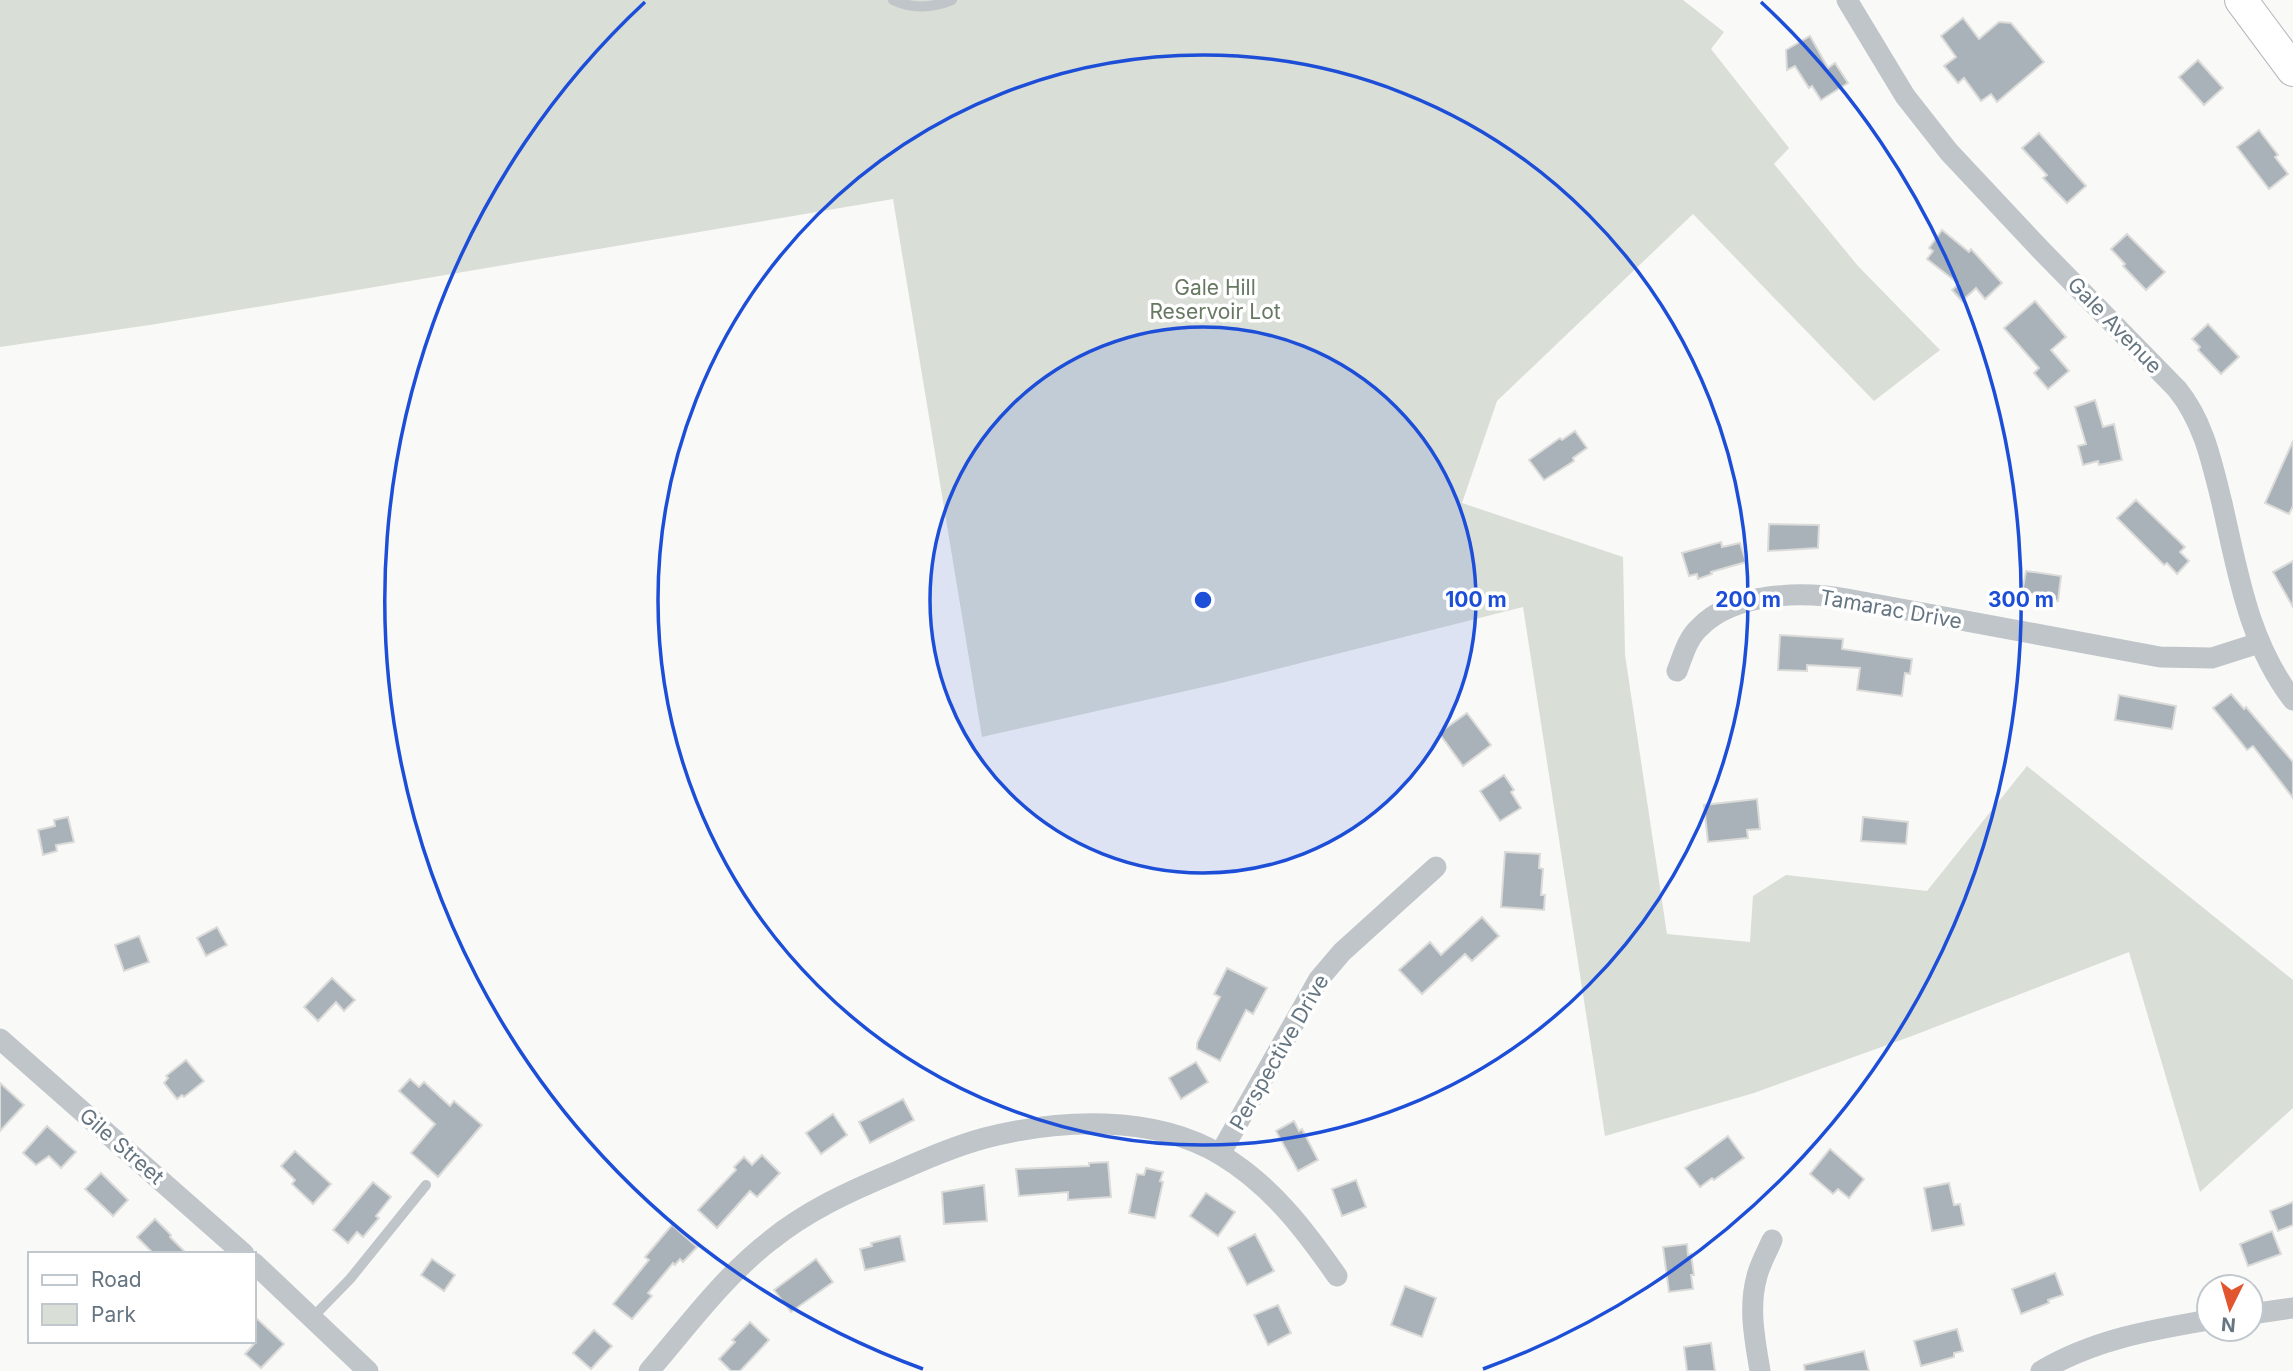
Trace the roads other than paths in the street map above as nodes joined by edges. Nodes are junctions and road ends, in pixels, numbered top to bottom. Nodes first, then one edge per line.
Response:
1 (892, 0) edge
2 (951, 0) edge
3 (1847, 0) edge
4 (2241, 0) edge
5 (2293, 70) edge
6 (2259, 643) junction
7 (1677, 671) dead end
8 (2293, 700) edge
9 (1436, 867) dead end
10 (0, 1039) edge
11 (1220, 1154) junction
12 (426, 1185) dead end
13 (1772, 1240) dead end
14 (242, 1252) edge
15 (256, 1265) edge
16 (1337, 1276) dead end
17 (2293, 1308) edge
18 (2265, 1312) edge
19 (312, 1318) junction
20 (2195, 1322) edge
21 (368, 1371) edge
22 (649, 1371) edge
23 (1760, 1371) edge
24 (2041, 1371) edge

1 - 2 lane
3 - 6 street, Gale Avenue
4 - 5 main road
6 - 7 street, Tamarac Drive
6 - 8 street, Gale Avenue
9 - 11 street, Perspective Drive
10 - 14 street, Gile Street
11 - 16 street
11 - 22 street
12 - 19 lane
13 - 23 street
15 - 19 street
17 - 18 street
19 - 21 street
20 - 24 street

